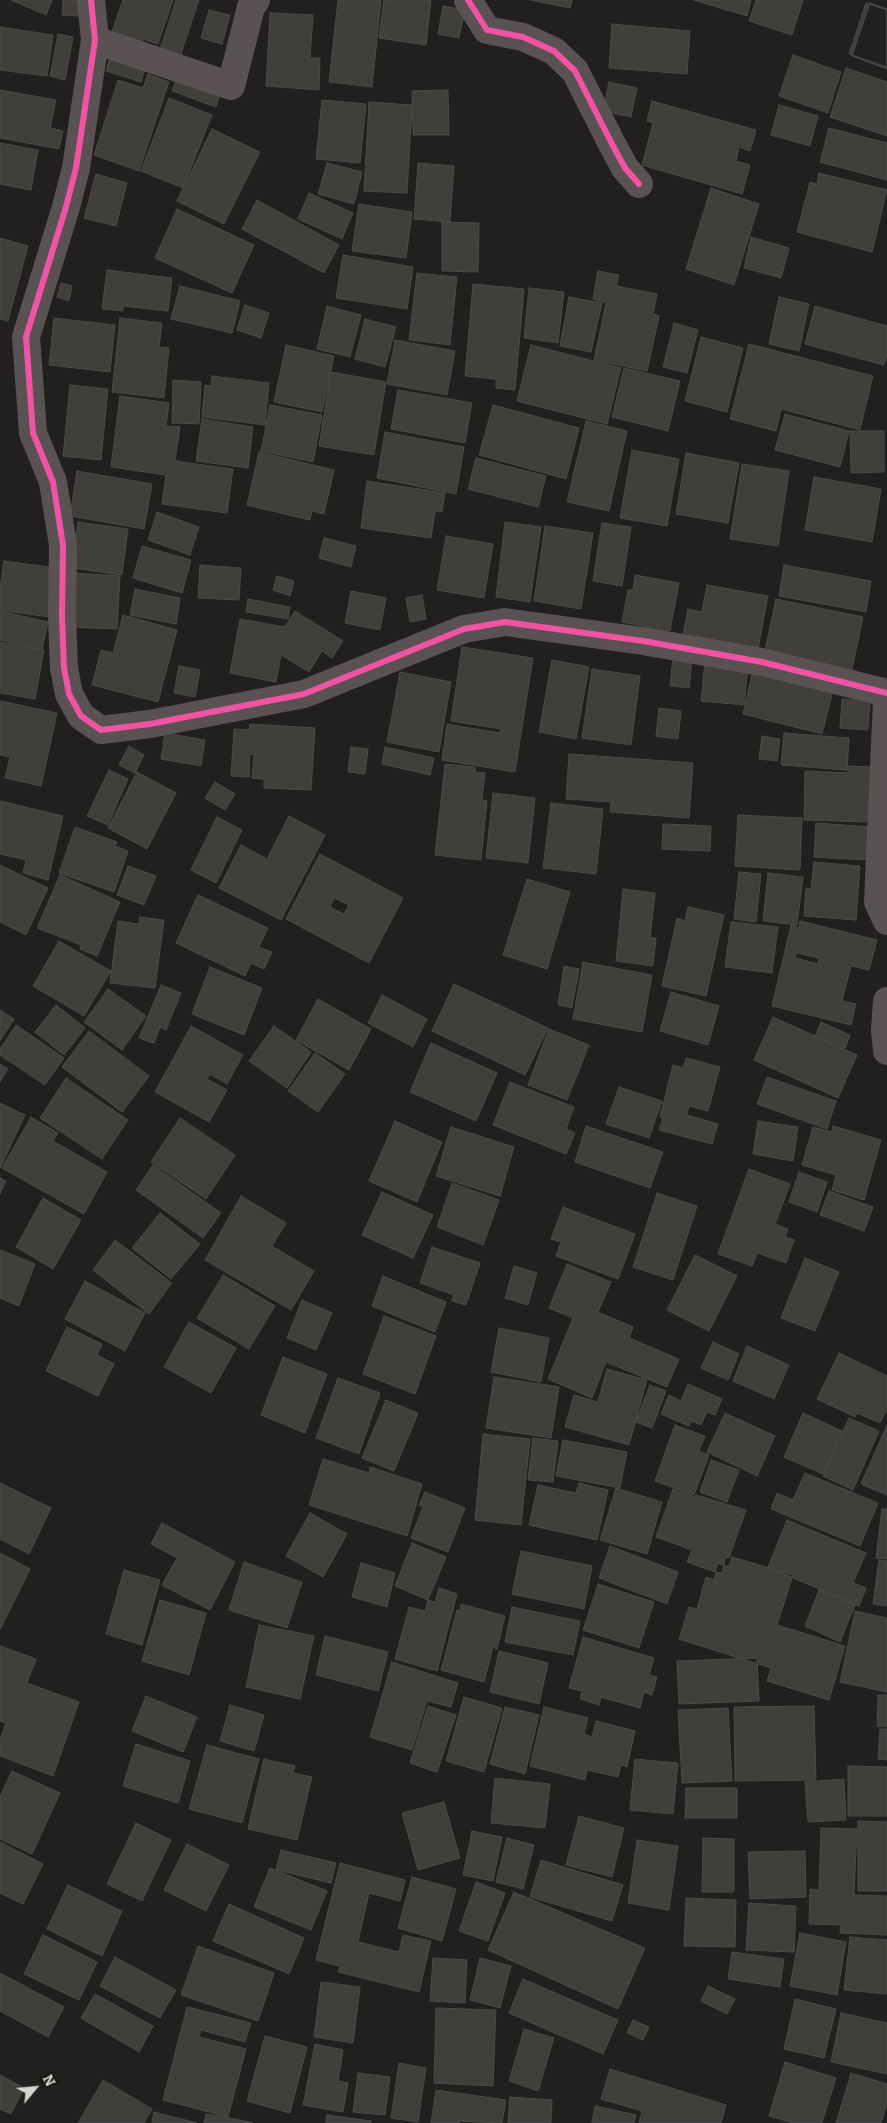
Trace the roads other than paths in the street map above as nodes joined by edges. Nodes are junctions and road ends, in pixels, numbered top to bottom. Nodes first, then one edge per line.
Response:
1 (91, 0) edge
2 (256, 0) edge
3 (468, 0) edge
4 (95, 40) junction
5 (639, 184) dead end
6 (887, 693) edge
7 (887, 700) edge
8 (887, 921) edge
9 (887, 1000) edge
10 (887, 1051) edge

1 - 4 street
2 - 4 street
3 - 5 street
4 - 6 street
7 - 8 street
9 - 10 street

